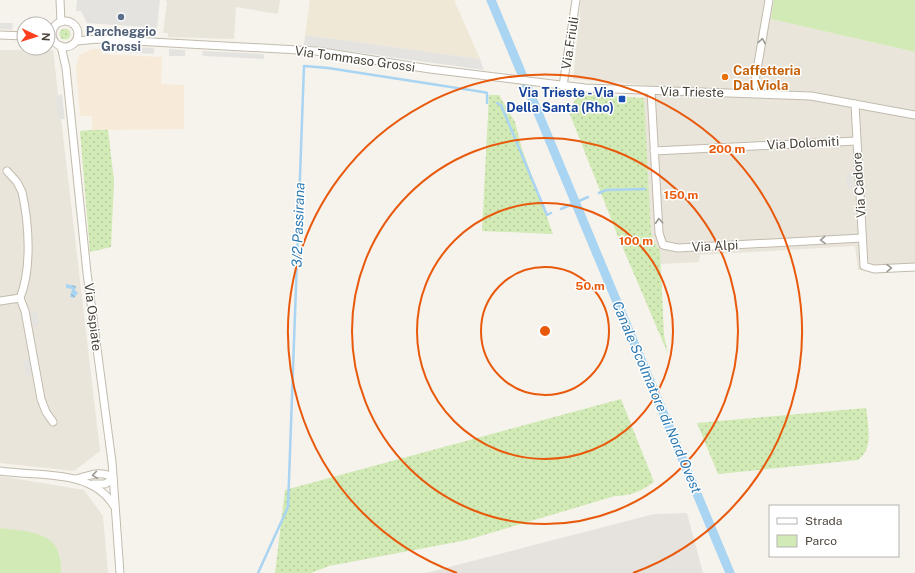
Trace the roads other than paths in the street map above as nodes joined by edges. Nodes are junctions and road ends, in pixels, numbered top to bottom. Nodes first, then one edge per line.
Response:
1 (60, 0) edge
2 (576, 0) edge
3 (769, 0) edge
4 (61, 22) junction
5 (56, 25) edge
6 (0, 35) edge
7 (16, 36) edge
8 (77, 37) junction
9 (56, 42) edge
10 (64, 46) junction
11 (563, 86) junction
12 (651, 91) junction
13 (753, 93) junction
14 (855, 104) junction
15 (915, 115) edge
16 (856, 141) junction
17 (654, 151) junction
18 (7, 171) dead end
19 (862, 238) junction
20 (915, 267) edge
21 (20, 298) junction
22 (0, 301) edge
23 (53, 422) dead end
24 (0, 470) edge
25 (76, 479) junction
26 (113, 479) junction
27 (89, 483) junction
28 (115, 507) junction
29 (120, 573) edge

1 - 4 street
2 - 11 street, Via Friuli
13 -> 3 street
4 - 5 street
4 - 8 street
6 - 7 street
8 - 10 street
8 - 11 street, Via Tommaso Grossi
9 - 10 street
10 - 26 street, Via Ospiate
11 - 12 street, Via Trieste
12 - 13 street, Via Trieste
12 - 17 street
13 - 14 street, Via Trieste
14 - 15 street, Via Trieste
14 - 16 street, Via Cadore
16 - 17 street, Via Dolomiti
16 - 19 street, Via Cadore
19 -> 17 street, Via Alpi
18 - 21 street
19 -> 20 street, Via Cadore
21 - 22 street
21 - 23 street
24 - 25 street
26 -> 25 street
25 - 27 street
26 - 27 street
26 - 28 street, Via Ospiate
27 - 28 street
28 - 29 street, Via Ospiate

